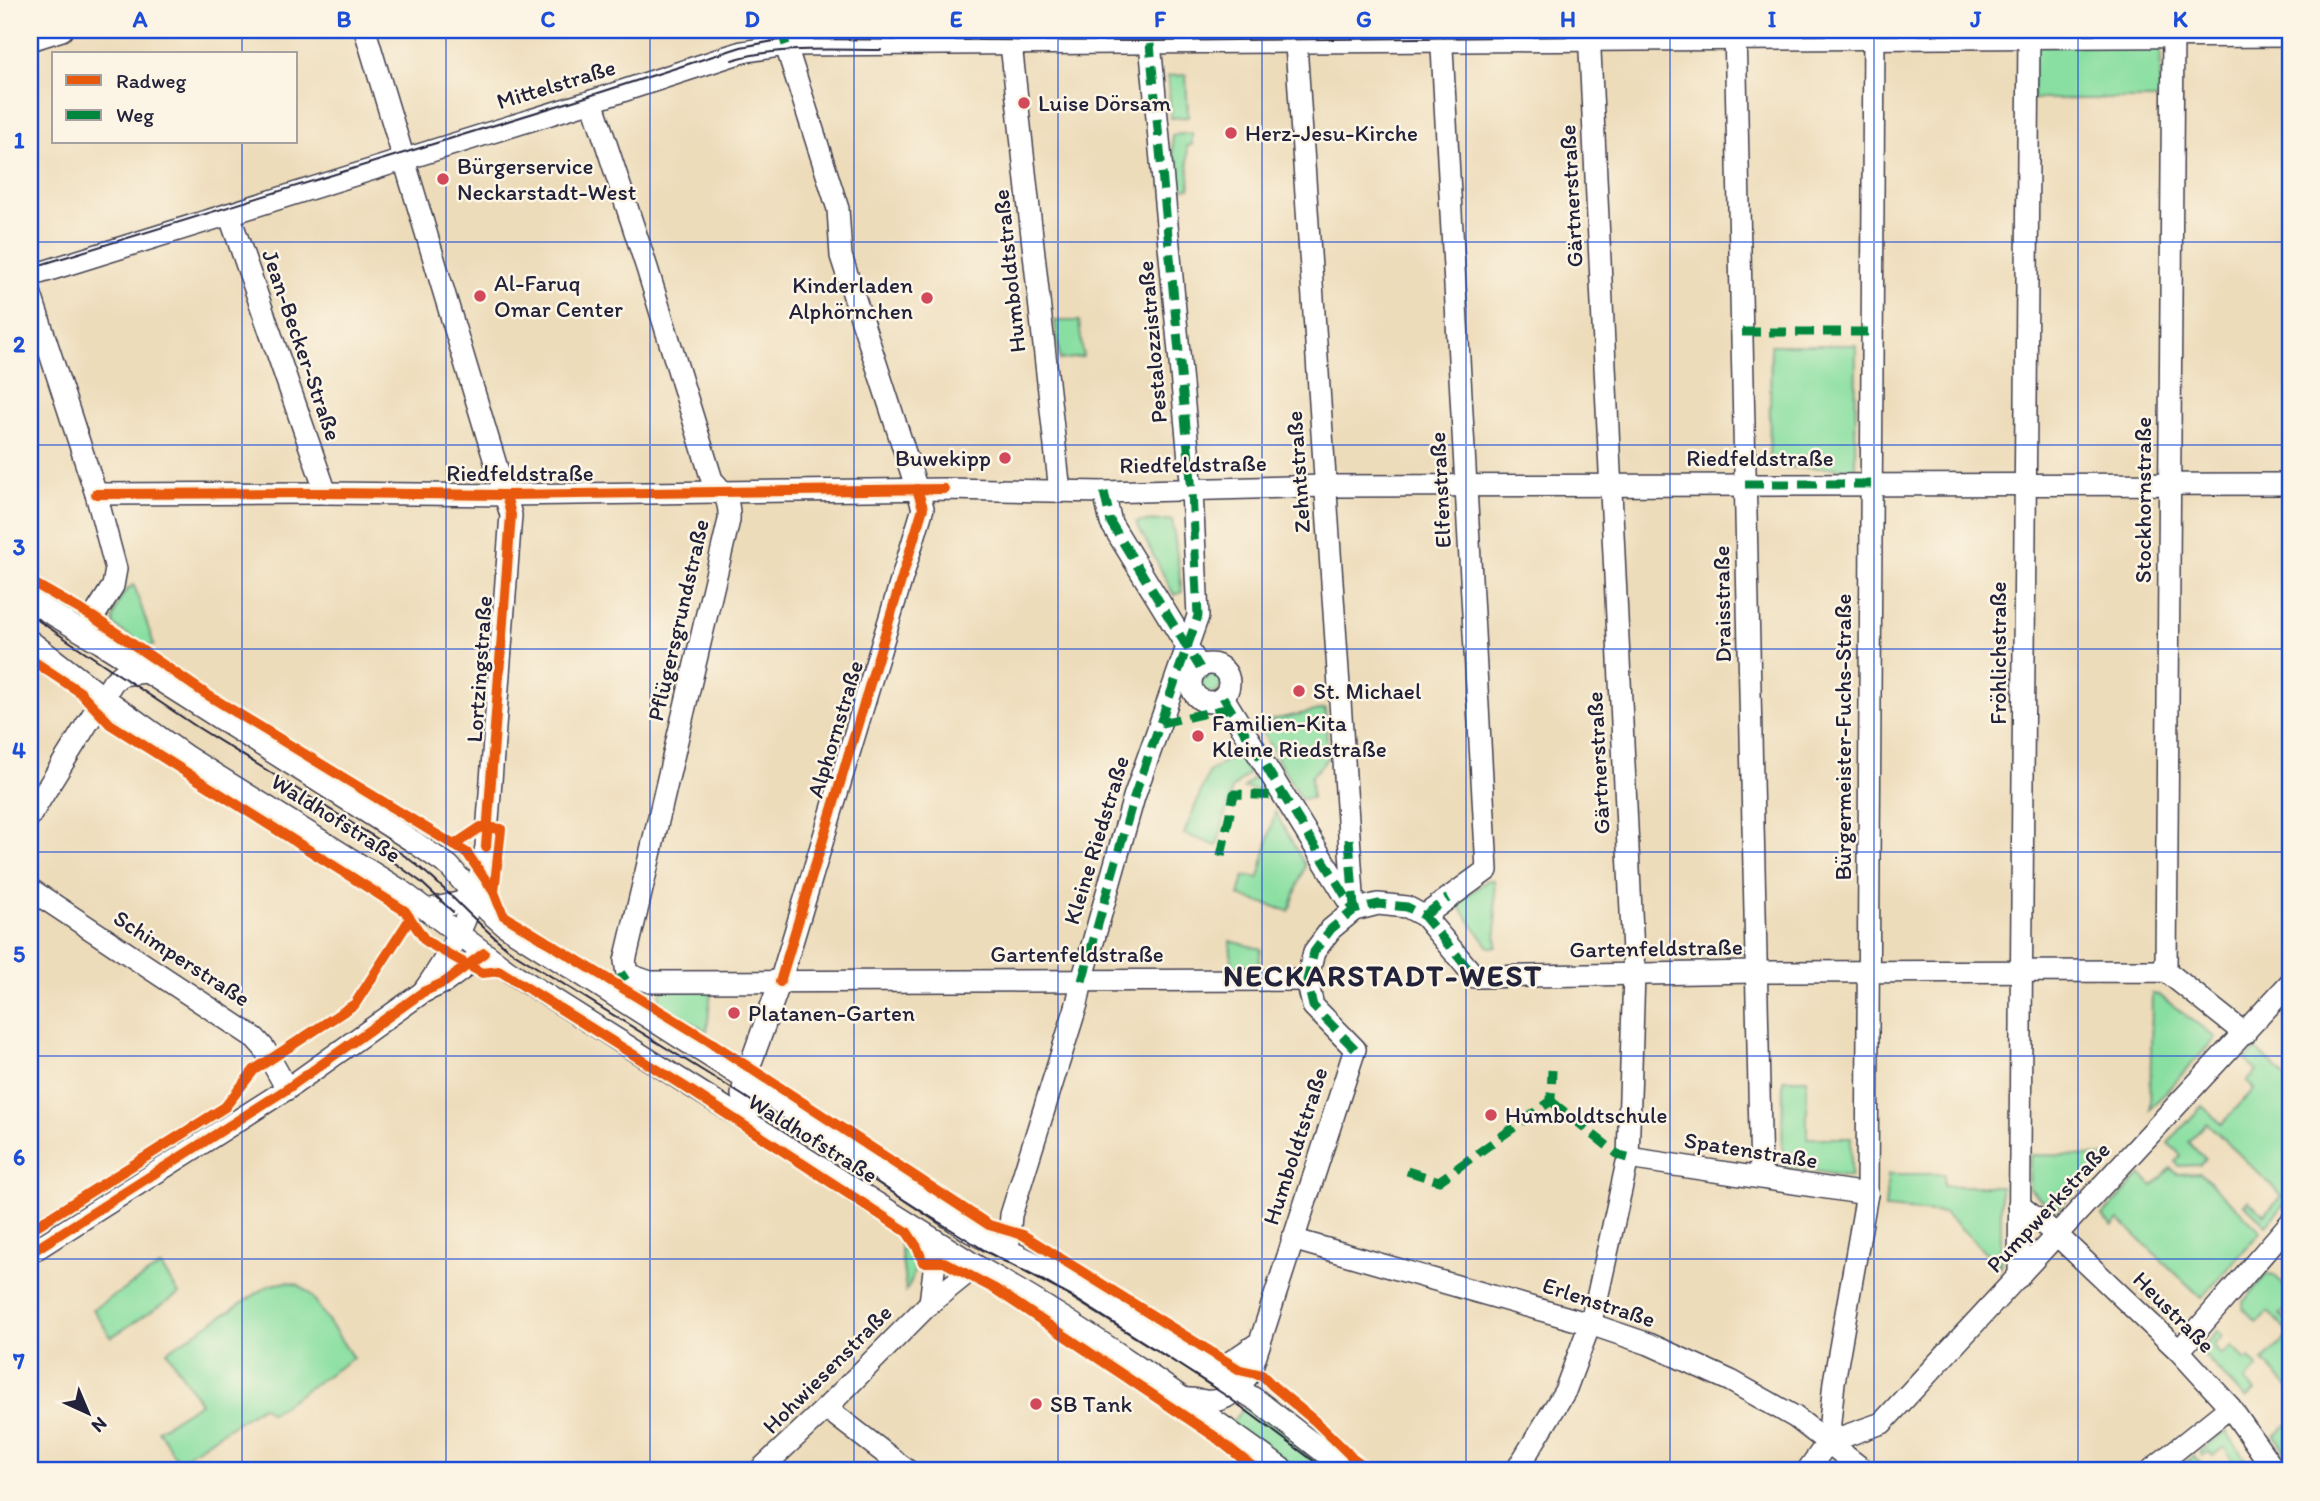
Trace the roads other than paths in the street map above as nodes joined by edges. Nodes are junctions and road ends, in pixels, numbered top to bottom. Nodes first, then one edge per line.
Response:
1 (62, 30) edge
2 (365, 30) edge
3 (2173, 33) edge
4 (1589, 34) edge
5 (2029, 34) edge
6 (1735, 35) edge
7 (1874, 35) edge
8 (1295, 36) edge
9 (1441, 36) edge
10 (2290, 36) edge
11 (784, 37) edge
12 (898, 37) edge
13 (1149, 37) edge
14 (30, 40) edge
15 (1011, 44) junction
16 (592, 101) junction
17 (403, 158) junction
18 (229, 214) junction
19 (30, 276) edge
20 (30, 292) edge
21 (1611, 484) junction
22 (1745, 484) junction
23 (1871, 484) junction
24 (2025, 484) junction
25 (2170, 484) junction
26 (2290, 484) edge
27 (1466, 485) junction
28 (1325, 486) junction
29 (917, 489) junction
30 (723, 491) junction
31 (1192, 491) junction
32 (1060, 492) junction
33 (1104, 492) junction
34 (326, 493) junction
35 (96, 494) junction
36 (506, 495) junction
37 (30, 601) edge
38 (84, 632) junction
39 (30, 641) edge
40 (1188, 648) junction
41 (145, 671) junction
42 (103, 697) junction
43 (30, 816) edge
44 (486, 847) junction
45 (449, 866) junction
46 (30, 889) edge
47 (474, 896) junction
48 (426, 910) junction
49 (1354, 910) junction
50 (1424, 916) junction
51 (504, 925) junction
52 (460, 934) junction
53 (484, 953) junction
54 (625, 961) joint
55 (2166, 971) junction
56 (1756, 972) junction
57 (2021, 972) junction
58 (1868, 973) junction
59 (1634, 974) junction
60 (1307, 980) junction
61 (1082, 981) junction
62 (780, 982) junction
63 (2290, 983) edge
64 (423, 992) junction
65 (2245, 1034) junction
66 (745, 1079) junction
67 (286, 1089) junction
68 (749, 1122) junction
69 (1628, 1158) junction
70 (1761, 1177) junction
71 (1867, 1194) junction
72 (2019, 1205) junction
73 (2290, 1223) edge
74 (2057, 1235) junction
75 (933, 1239) junction
76 (1292, 1240) junction
77 (1008, 1241) junction
78 (30, 1254) edge
79 (976, 1266) junction
80 (2019, 1277) junction
81 (930, 1303) junction
82 (1590, 1324) junction
83 (1260, 1342) junction
84 (2179, 1351) junction
85 (1214, 1373) junction
86 (1238, 1389) junction
87 (1183, 1399) junction
88 (2230, 1407) junction
89 (826, 1408) junction
90 (1828, 1443) junction
91 (759, 1471) edge
92 (908, 1471) edge
93 (1285, 1471) edge
94 (1348, 1471) edge
95 (1516, 1471) edge
96 (1807, 1471) edge
97 (1865, 1471) edge
98 (2150, 1471) edge
99 (2275, 1471) edge

1 - 14 street
2 - 17 street, Lortzingstraße
3 - 5 street, Mittelstraße
3 - 10 street, Mittelstraße
3 - 25 street, Stockhornstraße
4 - 6 street, Mittelstraße
4 - 9 street, Mittelstraße
4 - 21 street, Gärtnerstraße
5 - 7 street, Mittelstraße
5 - 24 street, Fröhlichstraße
6 - 7 street, Mittelstraße
6 - 22 street, Draisstraße
7 - 23 street, Bürgermeister-Fuchs-Straße
8 - 9 street, Mittelstraße
8 - 13 street, Mittelstraße
8 - 28 street, Zehntstraße
9 - 27 street, Elfenstraße
11 - 12 street, Mittelstraße
11 - 16 street, Mittelstraße
11 - 29 street, Alphornstraße
12 - 15 street, Mittelstraße
13 - 15 street, Mittelstraße
13 - 31 street, Pestalozzistraße
15 - 32 street, Humboldtstraße
16 - 17 street, Mittelstraße
16 - 30 street, Pflügersgrundstraße
17 - 18 street, Mittelstraße
17 - 36 street, Lortzingstraße
18 - 19 street, Mittelstraße
18 - 34 street, Jean-Becker-Straße
20 - 35 street
21 - 22 street, Riedfeldstraße
21 - 27 street, Riedfeldstraße
21 - 59 street, Gärtnerstraße
22 - 23 street, Riedfeldstraße
22 - 56 street, Draisstraße
23 - 24 street, Riedfeldstraße
23 - 58 street, Bürgermeister-Fuchs-Straße
24 - 25 street, Riedfeldstraße
24 - 57 street, Fröhlichstraße
25 - 26 street, Riedfeldstraße
25 - 55 street, Stockhornstraße
27 - 28 street, Riedfeldstraße
27 - 50 street, Elfenstraße
28 - 31 street, Riedfeldstraße
28 - 49 street, Zehntstraße
29 - 30 street, Riedfeldstraße
29 - 32 street, Riedfeldstraße
29 - 62 street, Alphornstraße
30 - 36 street, Riedfeldstraße
30 - 54 street, Pflügersgrundstraße
31 - 33 street, Riedfeldstraße
31 - 40 street, Pestalozzistraße
32 - 33 street, Riedfeldstraße
33 - 40 street
34 - 35 street, Riedfeldstraße
34 - 36 street, Riedfeldstraße
35 - 38 street
36 - 44 street, Lortzingstraße
37 - 38 street, Waldhofstraße
38 - 41 street, Waldhofstraße
39 - 42 street, Waldhofstraße
40 - 49 street
40 - 61 street, Kleine Riedstraße
41 - 42 street
41 - 45 street, Waldhofstraße
42 - 43 street
42 - 48 street, Waldhofstraße
44 - 45 street
44 - 47 street, Lortzingstraße
45 - 47 street, Waldhofstraße
46 - 67 street, Schimperstraße
47 - 48 street
47 - 51 street, Waldhofstraße
47 - 52 street, Lortzingstraße
48 - 52 street, Waldhofstraße
49 - 50 street
49 - 60 street
50 - 59 street, Gartenfeldstraße
51 - 52 street
51 - 66 street, Waldhofstraße
52 - 53 street, Waldhofstraße
52 - 64 street, Lortzingstraße
53 - 64 street
53 - 68 street, Waldhofstraße
54 - 62 street, Gartenfeldstraße
55 - 57 street, Gartenfeldstraße
55 - 65 street
56 - 58 street, Gartenfeldstraße
56 - 59 street, Gartenfeldstraße
56 - 70 street, Draisstraße
57 - 58 street, Gartenfeldstraße
57 - 72 street, Fröhlichstraße
58 - 71 street, Bürgermeister-Fuchs-Straße
59 - 69 street, Gärtnerstraße
60 - 61 street, Gartenfeldstraße
60 - 76 street, Humboldtstraße
61 - 62 street, Gartenfeldstraße
61 - 77 street, Kleine Riedstraße
62 - 66 street, Alphornstraße
63 - 65 street, Pumpwerkstraße
64 - 67 street
65 - 74 street, Pumpwerkstraße
66 - 68 street, Alphornstraße
66 - 77 street, Waldhofstraße
67 - 78 street
68 - 75 street, Waldhofstraße
69 - 70 street, Spatenstraße
69 - 82 street, Gärtnerstraße
70 - 71 street, Spatenstraße
71 - 90 street, Bürgermeister-Fuchs-Straße
72 - 74 street, Heustraße
72 - 80 street, Fröhlichstraße
73 - 84 street
74 - 80 street, Pumpwerkstraße
74 - 84 street, Heustraße
75 - 79 street, Waldhofstraße
75 - 81 street
76 - 82 street, Erlenstraße
76 - 83 street, Humboldtstraße
77 - 85 street, Waldhofstraße
79 - 81 street, Hohwiesenstraße
79 - 87 street, Waldhofstraße
80 - 90 street, Pumpwerkstraße
81 - 89 street, Hohwiesenstraße
82 - 90 street, Erlenstraße
82 - 95 street, Gärtnerstraße
83 - 85 street
83 - 86 street, Humboldtstraße
84 - 88 street, Heustraße
85 - 86 street, Waldhofstraße
86 - 87 street
86 - 94 street, Waldhofstraße
87 - 93 street, Waldhofstraße
88 - 98 street
88 - 99 street, Heustraße
89 - 91 street, Hohwiesenstraße
89 - 92 street
90 - 96 street
90 - 97 street, Erlenstraße

